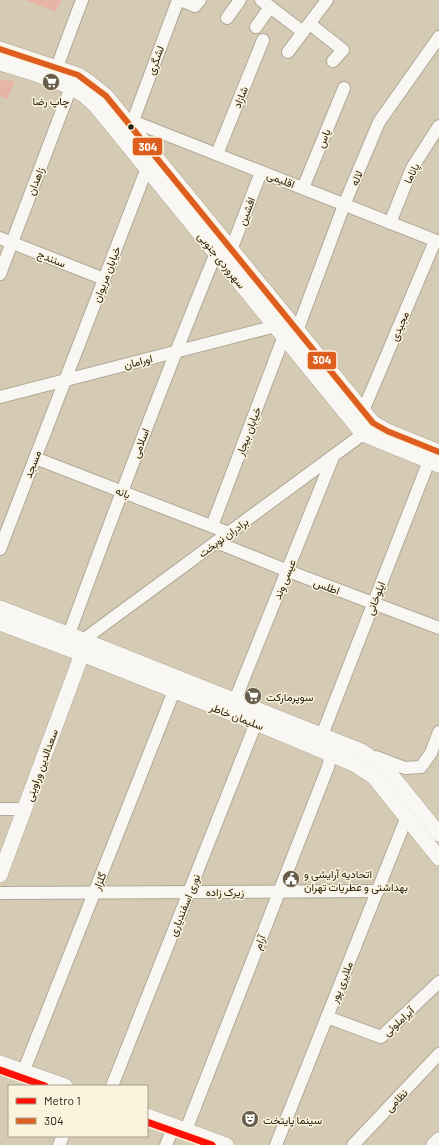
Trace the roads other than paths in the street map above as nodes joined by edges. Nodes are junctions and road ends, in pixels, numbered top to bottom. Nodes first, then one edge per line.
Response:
1 (82, 0) edge
2 (179, 0) edge
3 (200, 0) edge
4 (240, 0) edge
5 (328, 0) edge
6 (266, 3) edge
7 (227, 18) dead end
8 (256, 27) dead end
9 (306, 28) junction
10 (439, 37) edge
11 (263, 40) dead end
12 (0, 49) edge
13 (288, 52) dead end
14 (333, 61) dead end
15 (0, 63) edge
16 (57, 67) junction
17 (17, 68) junction
18 (0, 71) edge
19 (71, 88) junction
20 (344, 88) dead end
21 (127, 119) junction
22 (439, 126) edge
23 (217, 154) junction
24 (152, 163) junction
25 (261, 172) junction
26 (303, 188) junction
27 (344, 205) junction
28 (390, 223) junction
29 (0, 238) edge
30 (437, 241) edge
31 (12, 242) junction
32 (231, 250) junction
33 (216, 253) junction
34 (0, 274) edge
35 (104, 279) junction
36 (286, 331) junction
37 (175, 352) junction
38 (65, 380) junction
39 (0, 397) edge
40 (363, 411) junction
41 (363, 434) junction
42 (333, 457) junction
43 (35, 458) junction
44 (436, 459) edge
45 (122, 492) junction
46 (212, 526) junction
47 (229, 533) junction
48 (216, 542) junction
49 (0, 549) edge
50 (288, 571) junction
51 (373, 603) junction
52 (0, 608) edge
53 (0, 624) edge
54 (439, 628) edge
55 (69, 634) junction
56 (83, 647) junction
57 (174, 691) junction
58 (235, 700) junction
59 (256, 723) junction
60 (439, 732) edge
61 (322, 734) junction
62 (361, 751) junction
63 (331, 754) junction
64 (0, 809) edge
65 (25, 809) junction
66 (406, 819) junction
67 (439, 834) edge
68 (439, 858) edge
69 (0, 875) edge
70 (279, 891) junction
71 (378, 891) junction
72 (94, 892) junction
73 (189, 892) junction
74 (0, 893) edge
75 (439, 982) edge
76 (327, 1017) junction
77 (439, 1054) edge
78 (0, 1062) edge
79 (24, 1070) junction
80 (62, 1085) edge
81 (112, 1085) edge
82 (148, 1116) edge
83 (180, 1128) junction
84 (439, 1140) edge
85 (166, 1145) edge
86 (226, 1145) edge
87 (276, 1145) edge
88 (353, 1145) edge
89 (434, 1145) edge

1 - 16 street
2 - 3 street
2 - 21 street, لشگری
4 - 7 street
5 - 9 street
6 - 8 street
6 - 9 street
9 - 13 street
9 - 14 street
10 - 27 street, لاله
11 - 23 street, شازاد
12 - 16 main road, سهروردی جنوبی
15 - 17 main road, سهروردی جنوبی
16 - 21 main road, سهروردی جنوبی
17 - 18 main road
17 - 19 main road, سهروردی جنوبی
19 - 24 main road, سهروردی جنوبی
19 - 31 street, زاهدان
20 - 26 street, یاس
21 - 23 street, اقلیمی
21 - 24 main road, سهروردی جنوبی
22 - 28 street, پاناما
23 - 25 street, اقلیمی
24 - 32 main road, سهروردی جنوبی
24 - 33 main road, سهروردی جنوبی
24 - 35 street, خیابان مریوان
25 - 26 street, اقلیمی
25 - 32 street, افشین
26 - 27 street, اقلیمی
27 - 28 street, اقلیمی
27 - 36 street, لاله
28 - 30 street, اقلیمی
29 - 31 street, سنندج
30 - 40 street, مجیدی
31 - 34 street, زاهدان
31 - 35 street, سنندج
32 - 36 main road, سهروردی جنوبی
33 - 36 main road, سهروردی جنوبی
33 - 37 street, اسلامی
35 - 38 street, خیابان مریوان
36 - 37 street, اورامان
36 - 40 main road, سهروردی جنوبی
36 - 41 main road, سهروردی جنوبی
36 - 46 street, خیابان بیجار
37 - 38 street, اورامان
37 - 45 street, اسلامی
38 - 39 street, اورامان
38 - 43 street, مسجد
40 - 44 main road, سهروردی جنوبی
41 - 42 street, برادران نوبخت
41 - 44 main road, سهروردی جنوبی
42 - 47 street, برادران نوبخت
42 - 50 street, عیسی وند
43 - 45 street, بانه
43 - 49 street, مسجد
44 - 51 street, ایلوخانی
45 - 46 street, بانه
45 - 55 street, اسلامی
46 - 47 street, بانه
47 - 48 street, برادران نوبخت
48 - 50 street, اطلس
48 - 56 street, برادران نوبخت
50 - 51 street, اطلس
50 - 58 street, عیسی وند
51 - 54 street, اطلس
51 - 61 street, ایلوخانی
52 - 55 main road, سلیمان خاطر
53 - 56 main road, سلیمان خاطر
55 - 56 main road, سلیمان خاطر
56 - 57 main road, سلیمان خاطر
56 - 58 main road, سلیمان خاطر
56 - 65 main road, سعدالدین وراوینی
57 - 59 main road, سلیمان خاطر
57 - 72 street, گلزار
58 - 61 main road, سلیمان خاطر
59 - 63 main road, سلیمان خاطر
59 - 73 street, نوری اسفندیاری
60 - 62 street
61 - 62 main road, سلیمان خاطر
62 - 67 main road, سلیمان خاطر
63 - 66 main road, سلیمان خاطر
63 - 70 street, آرام
64 - 65 street
65 - 69 main road, سعدالدین وراوینی
66 - 68 main road, سلیمان خاطر
66 - 71 street, ملایری پور
70 - 71 street, زیرک زاده
70 - 73 street, زیرک زاده
70 - 83 street, آرام
71 - 76 street, ملایری پور
72 - 73 street, زیرک زاده
72 - 74 street, زیرک زاده
72 - 79 street, گلزار
73 - 81 street, نوری اسفندیاری
75 - 76 street, آیراملوئی
76 - 87 street, ملایری پور
77 - 88 street, نظامی
78 - 79 main road
79 - 80 main road
82 - 83 main road
83 - 85 street, آرام
83 - 86 main road
84 - 89 main road

